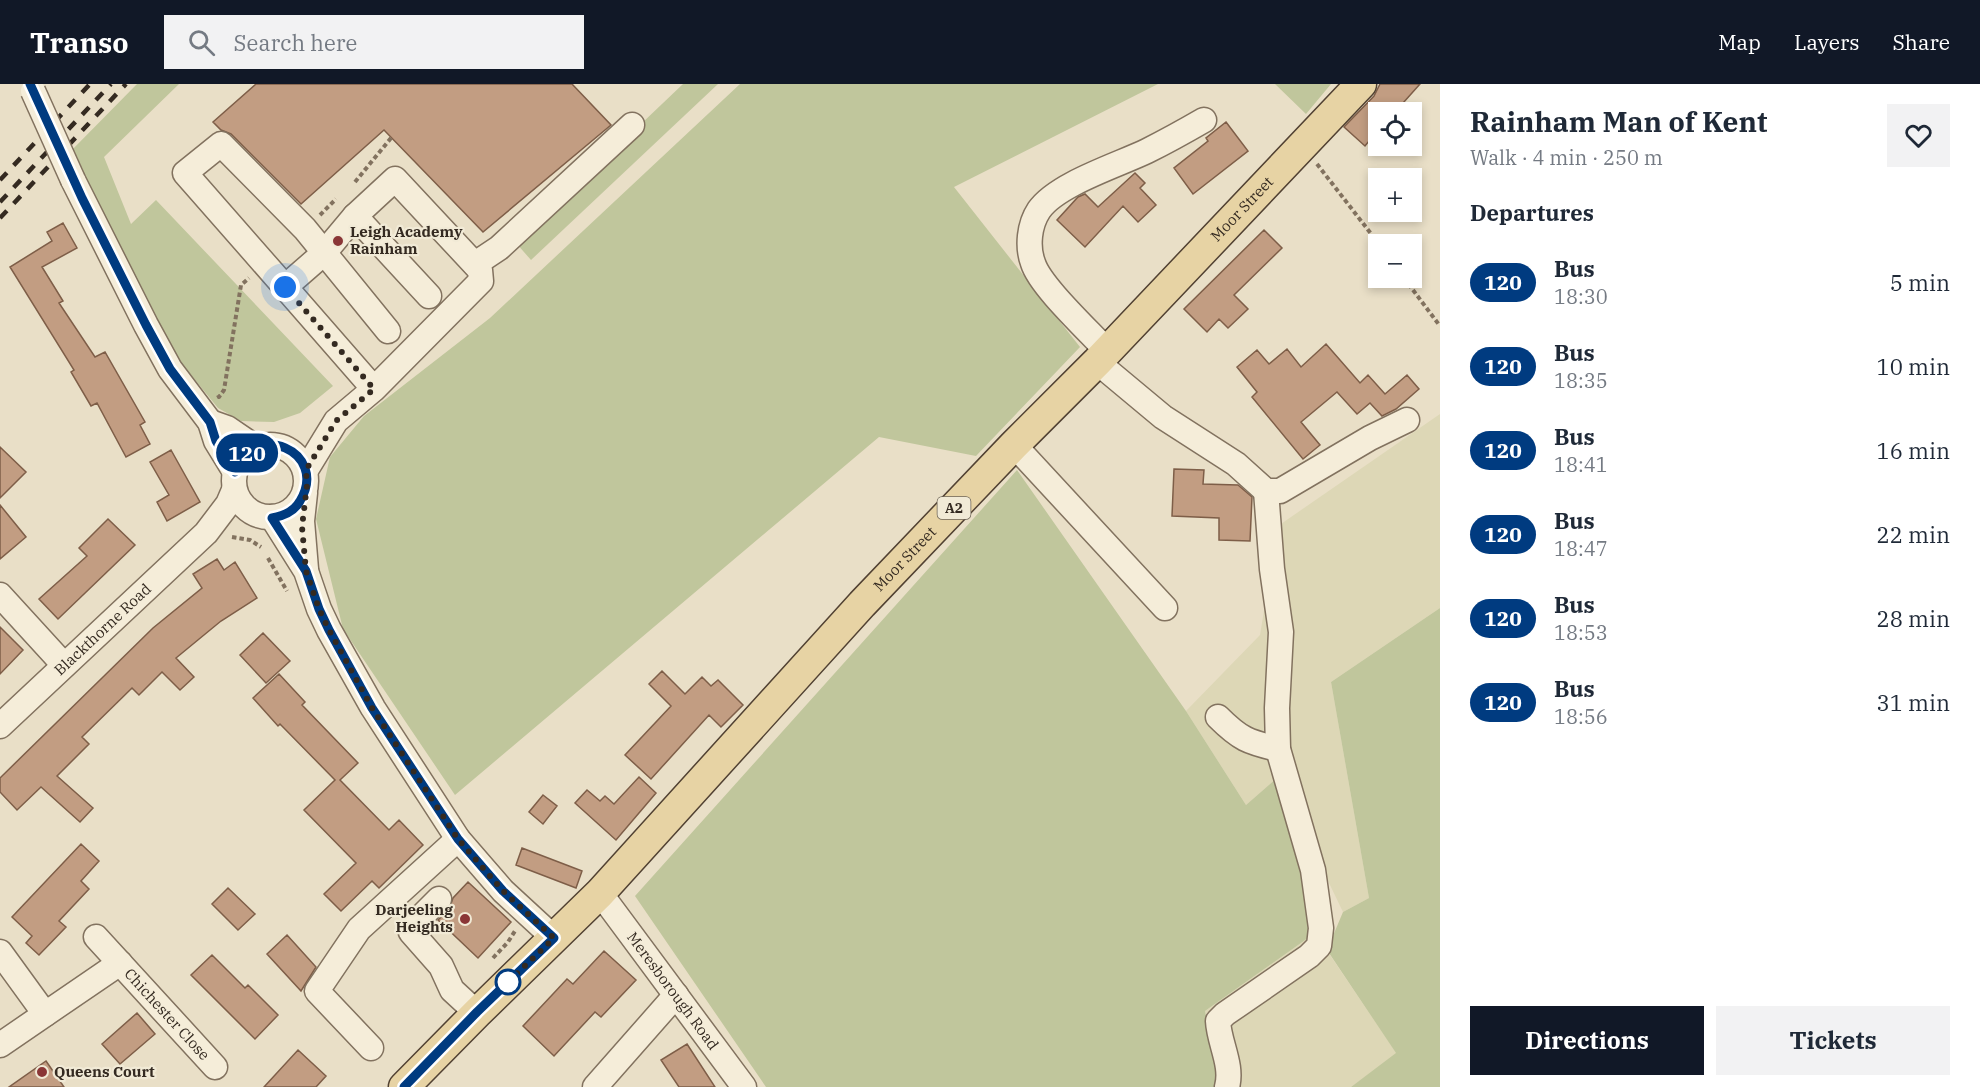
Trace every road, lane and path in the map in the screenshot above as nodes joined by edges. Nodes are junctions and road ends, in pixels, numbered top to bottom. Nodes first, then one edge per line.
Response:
1 (1361, 84) edge
2 (31, 88) edge
3 (1204, 120) dead end
4 (633, 124) dead end
5 (1303, 147) junction
6 (355, 216) junction
7 (1371, 234) edge
8 (324, 253) junction
9 (475, 264) junction
10 (285, 287) junction
11 (1412, 288) edge
12 (429, 296) dead end
13 (1440, 326) edge
14 (388, 332) dead end
15 (1102, 357) junction
16 (374, 389) junction
17 (1407, 420) dead end
18 (336, 421) junction
19 (210, 422) junction
20 (1014, 445) junction
21 (281, 446) junction
22 (255, 447) junction
23 (235, 481) junction
24 (305, 481) junction
25 (1266, 491) junction
26 (268, 516) junction
27 (215, 529) junction
28 (263, 549) dead end
29 (267, 556) dead end
30 (306, 571) junction
31 (0, 595) edge
32 (291, 598) dead end
33 (1165, 608) dead end
34 (64, 665) junction
35 (1218, 717) dead end
36 (0, 726) edge
37 (1278, 749) junction
38 (458, 839) junction
39 (600, 893) junction
40 (439, 899) dead end
41 (96, 937) dead end
42 (554, 938) junction
43 (0, 952) edge
44 (120, 963) junction
45 (676, 995) junction
46 (477, 1012) junction
47 (45, 1014) junction
48 (0, 1045) edge
49 (371, 1048) dead end
50 (215, 1067) dead end
51 (404, 1087) edge
52 (595, 1087) edge
53 (744, 1087) edge
54 (1227, 1087) edge

1 - 5 main road, Moor Street / A2
2 - 19 street, bridge
3 - 15 street
4 - 9 street
5 - 7 path
5 - 15 main road, Moor Street / A2
6 - 8 street
6 - 9 street
6 - 12 street
8 - 10 street
8 - 10 street
8 - 14 street
9 - 16 street
10 - 16 street
11 - 13 path
15 - 20 main road, Moor Street / A2
15 - 25 street
16 - 18 street
17 - 25 street
18 - 21 street
18 - 24 street
19 - 22 street
19 - 23 street
20 - 33 street
20 - 39 main road, Moor Street / A2
21 - 22 street
21 - 24 street
22 - 23 street
23 - 26 street
23 - 27 street, Blackthorne Road
24 - 26 street
24 - 30 street
25 - 37 street
26 - 27 street, Blackthorne Road
26 - 30 street
27 - 28 path
27 - 34 street, Blackthorne Road
29 - 32 path
30 - 38 street
31 - 34 street
34 - 36 street, Blackthorne Road
35 - 37 street
37 - 54 street
38 - 42 street
38 - 49 street
39 - 42 main road, Moor Street / A2
39 - 45 street, Meresborough Road
40 - 46 street
41 - 44 street, Chichester Close
42 - 46 main road, A2
43 - 47 street
44 - 47 street, Chichester Close
44 - 50 street, Chichester Close
45 - 52 street
45 - 53 street, Meresborough Road
46 - 51 main road, A2
47 - 48 street, Chichester Close

